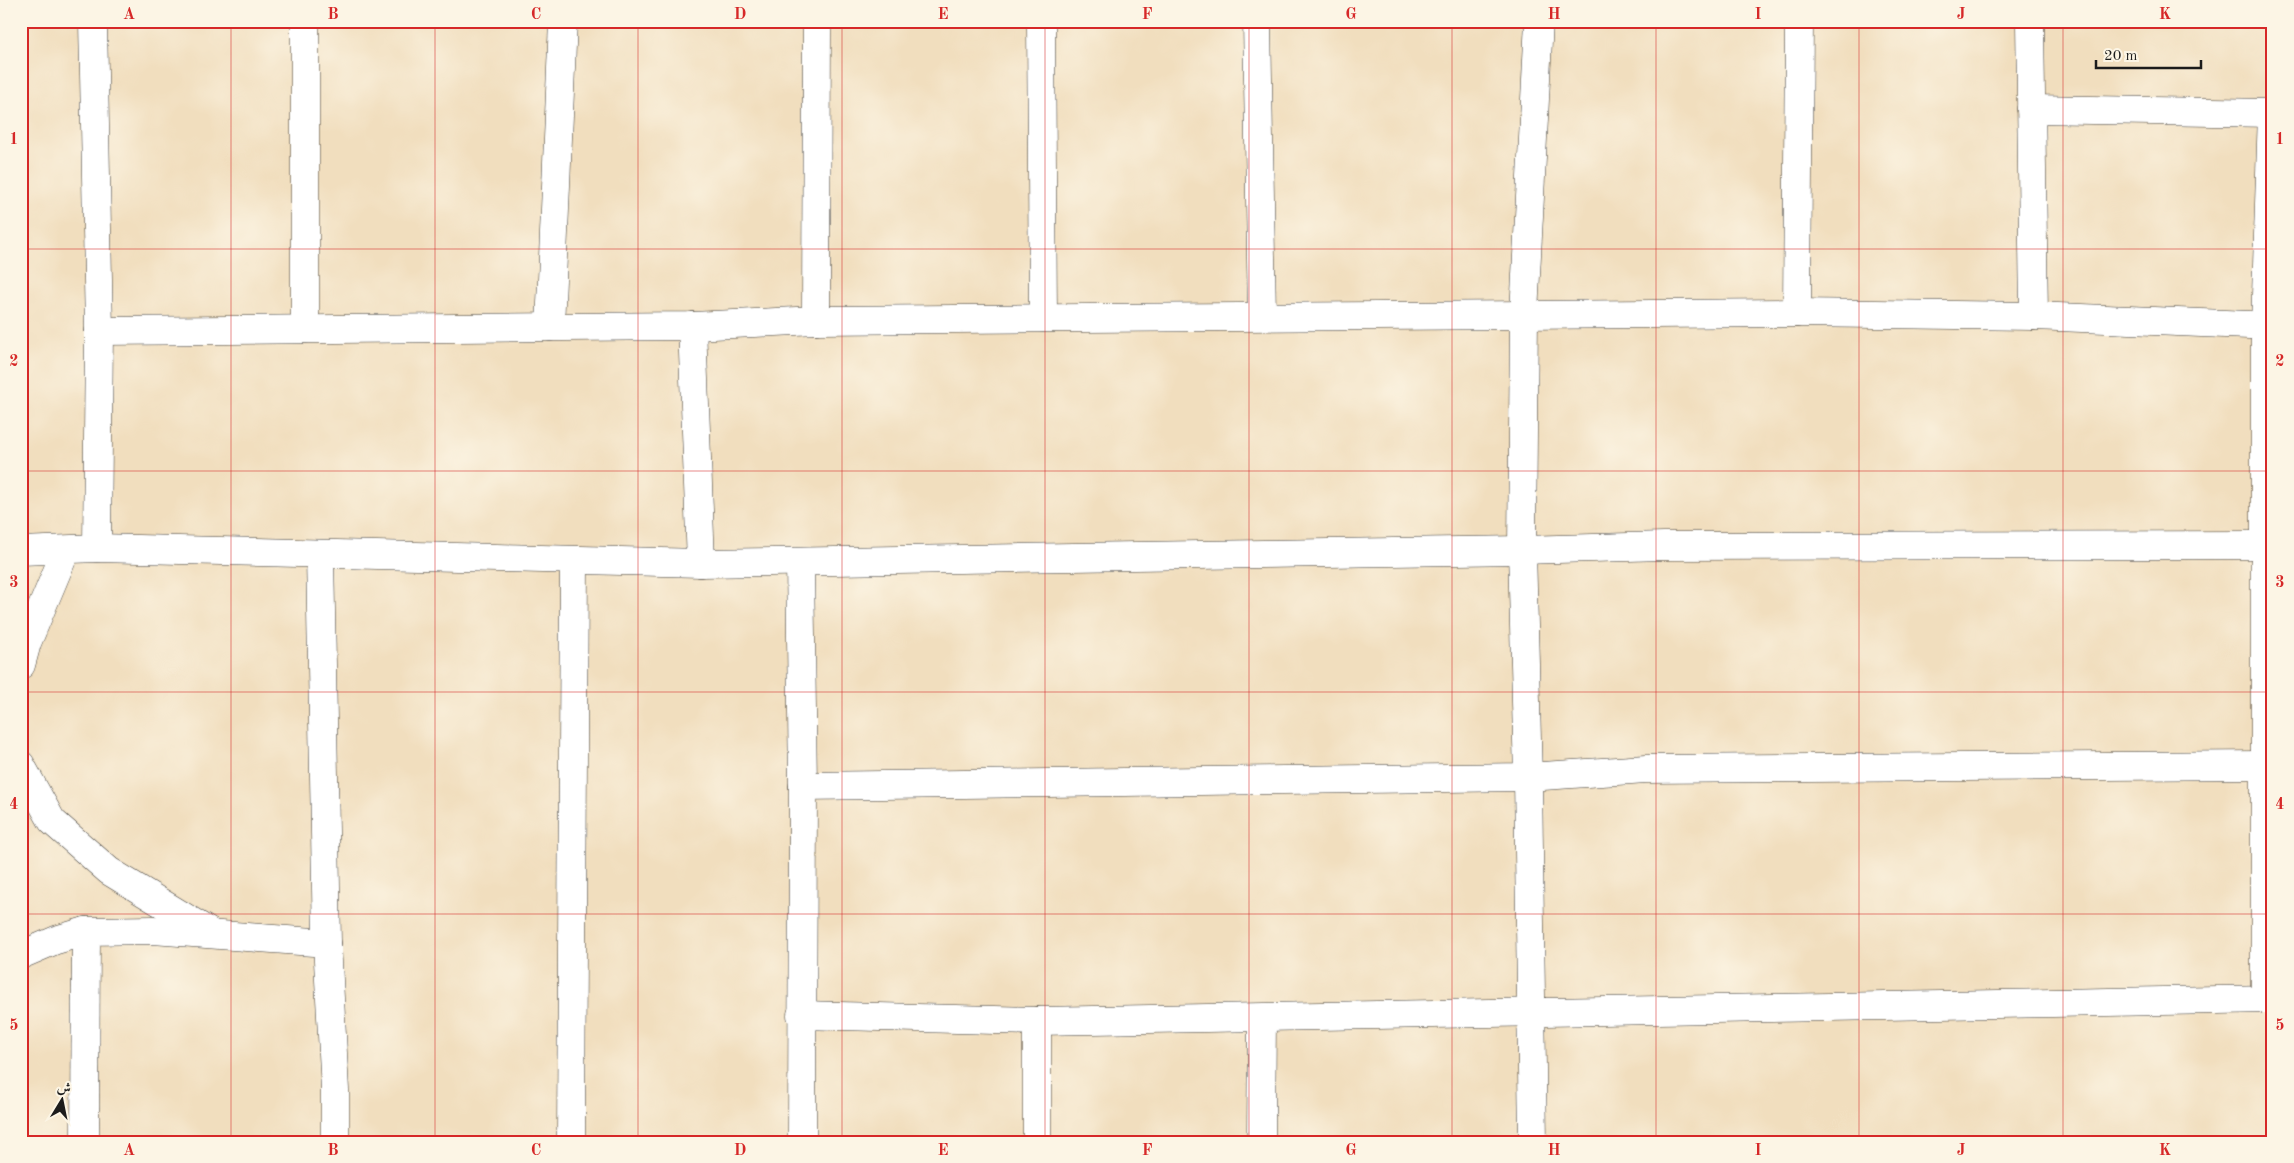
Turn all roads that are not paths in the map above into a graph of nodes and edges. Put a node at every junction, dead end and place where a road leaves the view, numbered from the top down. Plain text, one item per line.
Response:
1 (93, 21) edge
2 (305, 21) edge
3 (563, 21) edge
4 (817, 21) edge
5 (1041, 21) edge
6 (1257, 21) edge
7 (1540, 21) edge
8 (1799, 21) edge
9 (2030, 21) edge
10 (2030, 109) junction
11 (2273, 113) edge
12 (1797, 313) junction
13 (1524, 314) junction
14 (1262, 316) junction
15 (2034, 316) junction
16 (1043, 318) junction
17 (816, 320) junction
18 (692, 326) junction
19 (2269, 326) edge
20 (550, 327) junction
21 (305, 329) junction
22 (99, 331) junction
23 (2265, 544) junction
24 (97, 548) junction
25 (66, 550) junction
26 (1522, 550) junction
27 (21, 551) edge
28 (320, 554) junction
29 (574, 561) junction
30 (800, 562) junction
31 (701, 563) junction
32 (21, 665) edge
33 (21, 765) edge
34 (2266, 765) junction
35 (1528, 777) junction
36 (803, 786) junction
37 (86, 931) junction
38 (213, 934) junction
39 (327, 943) junction
40 (21, 955) edge
41 (2269, 999) edge
42 (1532, 1014) junction
43 (801, 1015) junction
44 (1262, 1018) junction
45 (1037, 1021) junction
46 (85, 1142) edge
47 (335, 1142) edge
48 (571, 1142) edge
49 (802, 1142) edge
50 (1037, 1142) edge
51 (1261, 1142) edge
52 (1533, 1142) edge

1 - 22 street
2 - 21 street
3 - 20 street
4 - 17 street
5 - 16 street
6 - 14 street
7 - 13 street
8 - 12 street
9 - 10 street
10 - 11 street
10 - 15 street
11 - 19 street
12 - 13 street
12 - 15 street
13 - 14 street
13 - 26 street
14 - 16 street
15 - 19 street
16 - 17 street
17 - 18 street
18 - 20 street
18 - 31 street
19 - 23 street
20 - 21 street
21 - 22 street
22 - 24 street
23 - 26 street
23 - 34 street
24 - 25 street
24 - 28 street
25 - 27 street
25 - 32 street
26 - 30 street
26 - 35 street
28 - 29 street
28 - 39 street
29 - 31 street
29 - 48 street
30 - 31 street
30 - 36 street
33 - 38 street
34 - 35 street
34 - 41 street
35 - 36 street
35 - 42 street
36 - 43 street
37 - 38 street
37 - 40 street
37 - 46 street
38 - 39 street
39 - 47 street
41 - 42 street
42 - 44 street
42 - 52 street
43 - 45 street
43 - 49 street
44 - 45 street
44 - 51 street
45 - 50 street

